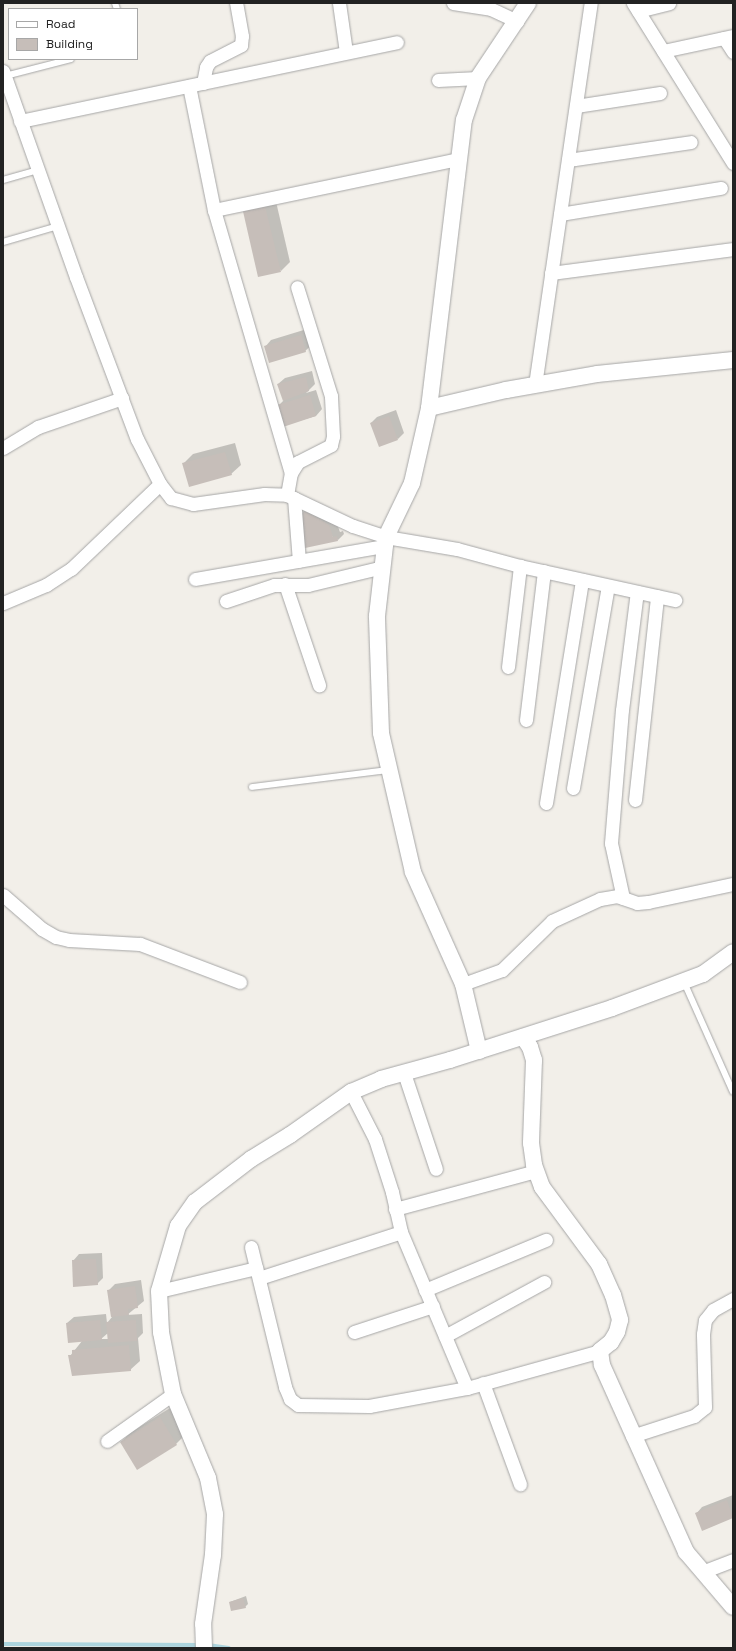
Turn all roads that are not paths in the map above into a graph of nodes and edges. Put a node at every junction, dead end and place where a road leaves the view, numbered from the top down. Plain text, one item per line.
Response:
1 (236, 3) edge
2 (339, 3) edge
3 (453, 3) edge
4 (528, 3) edge
5 (591, 3) edge
6 (669, 3) edge
7 (636, 7) edge
8 (517, 21) junction
9 (729, 37) edge
10 (397, 42) dead end
11 (663, 51) junction
12 (346, 52) junction
13 (733, 52) edge
14 (67, 60) edge
15 (4, 74) edge
16 (478, 78) junction
17 (438, 80) dead end
18 (204, 82) junction
19 (189, 86) junction
20 (660, 93) dead end
21 (576, 106) junction
22 (20, 121) junction
23 (691, 142) dead end
24 (458, 159) junction
25 (568, 160) junction
26 (733, 163) edge
27 (38, 170) junction
28 (3, 180) edge
29 (721, 188) dead end
30 (214, 210) junction
31 (560, 214) junction
32 (58, 226) junction
33 (3, 242) edge
34 (733, 249) edge
35 (551, 273) junction
36 (297, 287) dead end
37 (733, 360) edge
38 (535, 385) junction
39 (122, 398) junction
40 (429, 408) junction
41 (3, 448) edge
42 (292, 473) junction
43 (160, 484) junction
44 (290, 497) junction
45 (386, 541) junction
46 (299, 561) junction
47 (520, 566) junction
48 (383, 567) junction
49 (544, 571) junction
50 (195, 579) dead end
51 (582, 580) junction
52 (284, 584) junction
53 (608, 586) junction
54 (637, 592) junction
55 (657, 596) junction
56 (226, 600) dead end
57 (675, 600) dead end
58 (3, 603) edge
59 (508, 667) dead end
60 (319, 685) dead end
61 (526, 720) dead end
62 (389, 770) junction
63 (252, 787) dead end
64 (573, 788) dead end
65 (635, 800) dead end
66 (546, 804) dead end
67 (733, 884) edge
68 (3, 894) edge
69 (623, 898) junction
70 (733, 952) edge
71 (684, 981) junction
72 (240, 982) dead end
73 (463, 984) junction
74 (523, 1037) junction
75 (479, 1051) junction
76 (404, 1073) junction
77 (351, 1092) junction
78 (733, 1092) edge
79 (436, 1169) dead end
80 (536, 1171) junction
81 (395, 1209) junction
82 (400, 1232) junction
83 (546, 1240) dead end
84 (251, 1248) dead end
85 (258, 1273) junction
86 (544, 1282) dead end
87 (426, 1290) junction
88 (159, 1291) junction
89 (733, 1299) edge
90 (433, 1306) junction
91 (354, 1332) dead end
92 (445, 1336) junction
93 (600, 1351) junction
94 (483, 1383) junction
95 (467, 1388) junction
96 (173, 1394) junction
97 (632, 1436) junction
98 (107, 1441) dead end
99 (520, 1484) dead end
100 (733, 1560) edge
101 (702, 1572) junction
102 (733, 1607) edge
103 (204, 1648) edge

1 - 18 street
2 - 12 street
3 - 8 street
4 - 8 street
5 - 21 street
6 - 7 street
7 - 11 street
8 - 16 street
9 - 11 street
9 - 13 street
10 - 12 street
11 - 26 street
12 - 18 street
14 - 15 lane
15 - 22 street
16 - 17 street
16 - 24 street
18 - 19 street
19 - 22 street
19 - 30 street
20 - 21 street
21 - 25 street
22 - 27 street
23 - 25 street
24 - 30 street
24 - 40 street
25 - 31 street
27 - 28 lane
27 - 32 street
29 - 31 street
30 - 42 street
31 - 35 street
32 - 33 lane
32 - 39 street
34 - 35 street
35 - 38 street
36 - 42 street
37 - 38 street
38 - 40 street
39 - 41 street
39 - 43 street
40 - 45 street
42 - 44 street
43 - 44 street
43 - 58 street
44 - 45 street
44 - 46 street
45 - 46 street
45 - 47 street
45 - 48 street
46 - 50 street
47 - 49 street
47 - 59 street
48 - 52 street
48 - 62 street
49 - 51 street
49 - 61 street
51 - 53 street
51 - 66 street
52 - 56 street
52 - 60 street
53 - 54 street
53 - 64 street
54 - 55 street
54 - 69 street
55 - 57 street
55 - 65 street
62 - 63 lane
62 - 73 street
67 - 69 street
68 - 72 street
69 - 73 street
70 - 71 street
71 - 74 street
71 - 78 lane
73 - 75 street
74 - 75 street
74 - 80 street
75 - 76 street
76 - 77 street
76 - 79 street
77 - 81 street
77 - 88 street
80 - 81 street
80 - 93 street
81 - 82 street
82 - 85 street
82 - 87 street
83 - 87 street
84 - 85 street
85 - 88 street
85 - 95 street
86 - 92 street
87 - 90 street
88 - 96 street
89 - 97 street
90 - 91 street
90 - 92 street
92 - 95 street
93 - 94 street
93 - 97 street
94 - 95 street
94 - 99 street
96 - 98 street
96 - 103 street
97 - 101 street
100 - 101 street
101 - 102 street

